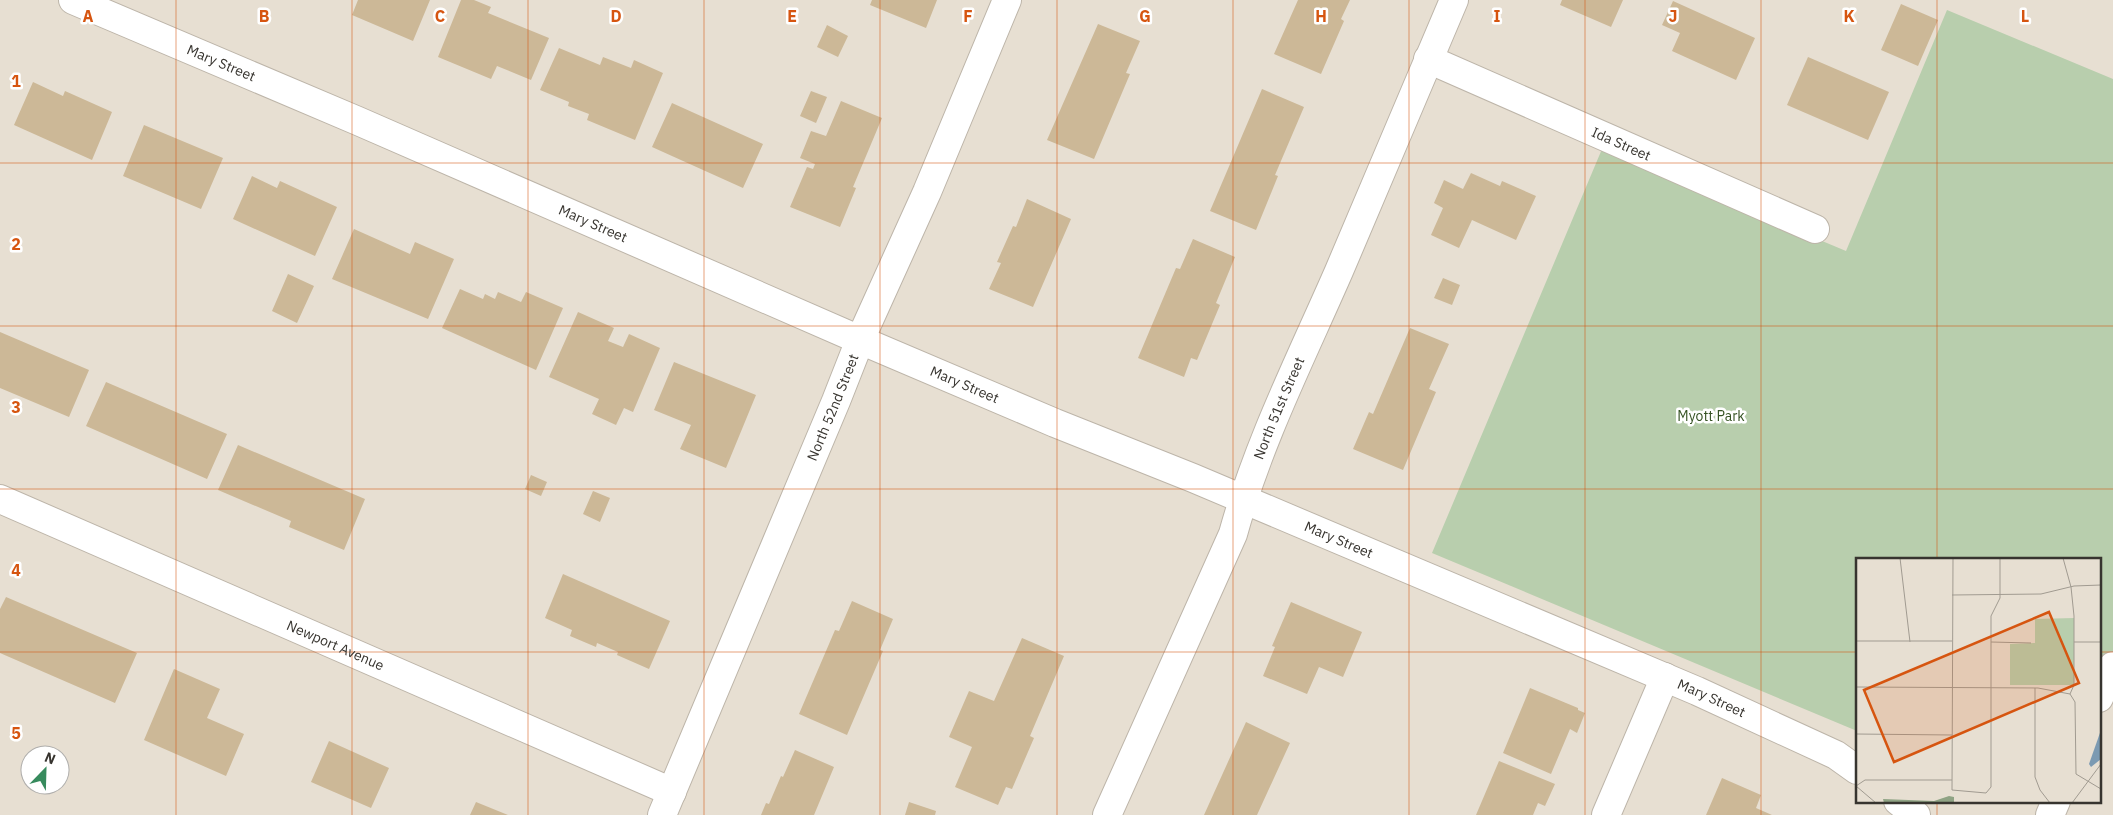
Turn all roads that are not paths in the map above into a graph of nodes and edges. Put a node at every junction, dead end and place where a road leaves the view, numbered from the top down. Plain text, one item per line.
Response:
1 (73, 0) edge
2 (1007, 0) edge
3 (1454, 0) edge
4 (1428, 59) junction
5 (1815, 229) dead end
6 (860, 340) junction
7 (0, 499) edge
8 (1242, 499) junction
9 (2113, 666) edge
10 (1665, 677) junction
11 (2100, 696) edge
12 (1856, 769) edge
13 (1899, 802) edge
14 (2056, 802) edge
15 (667, 803) edge
16 (1107, 815) edge
17 (1606, 815) edge
18 (1916, 815) edge
19 (2050, 815) edge

1 - 6 street, Mary Street
2 - 6 street, North 52nd Street
3 - 4 street, North 51st Street
4 - 5 street, Ida Street
4 - 8 street, North 51st Street
6 - 8 street, Mary Street
6 - 15 street, North 52nd Street
7 - 15 street, Newport Avenue
8 - 10 street, Mary Street
8 - 16 street, North 51st Street
9 - 11 street
10 - 12 street, Mary Street
10 - 17 street
13 - 18 street
14 - 19 street

